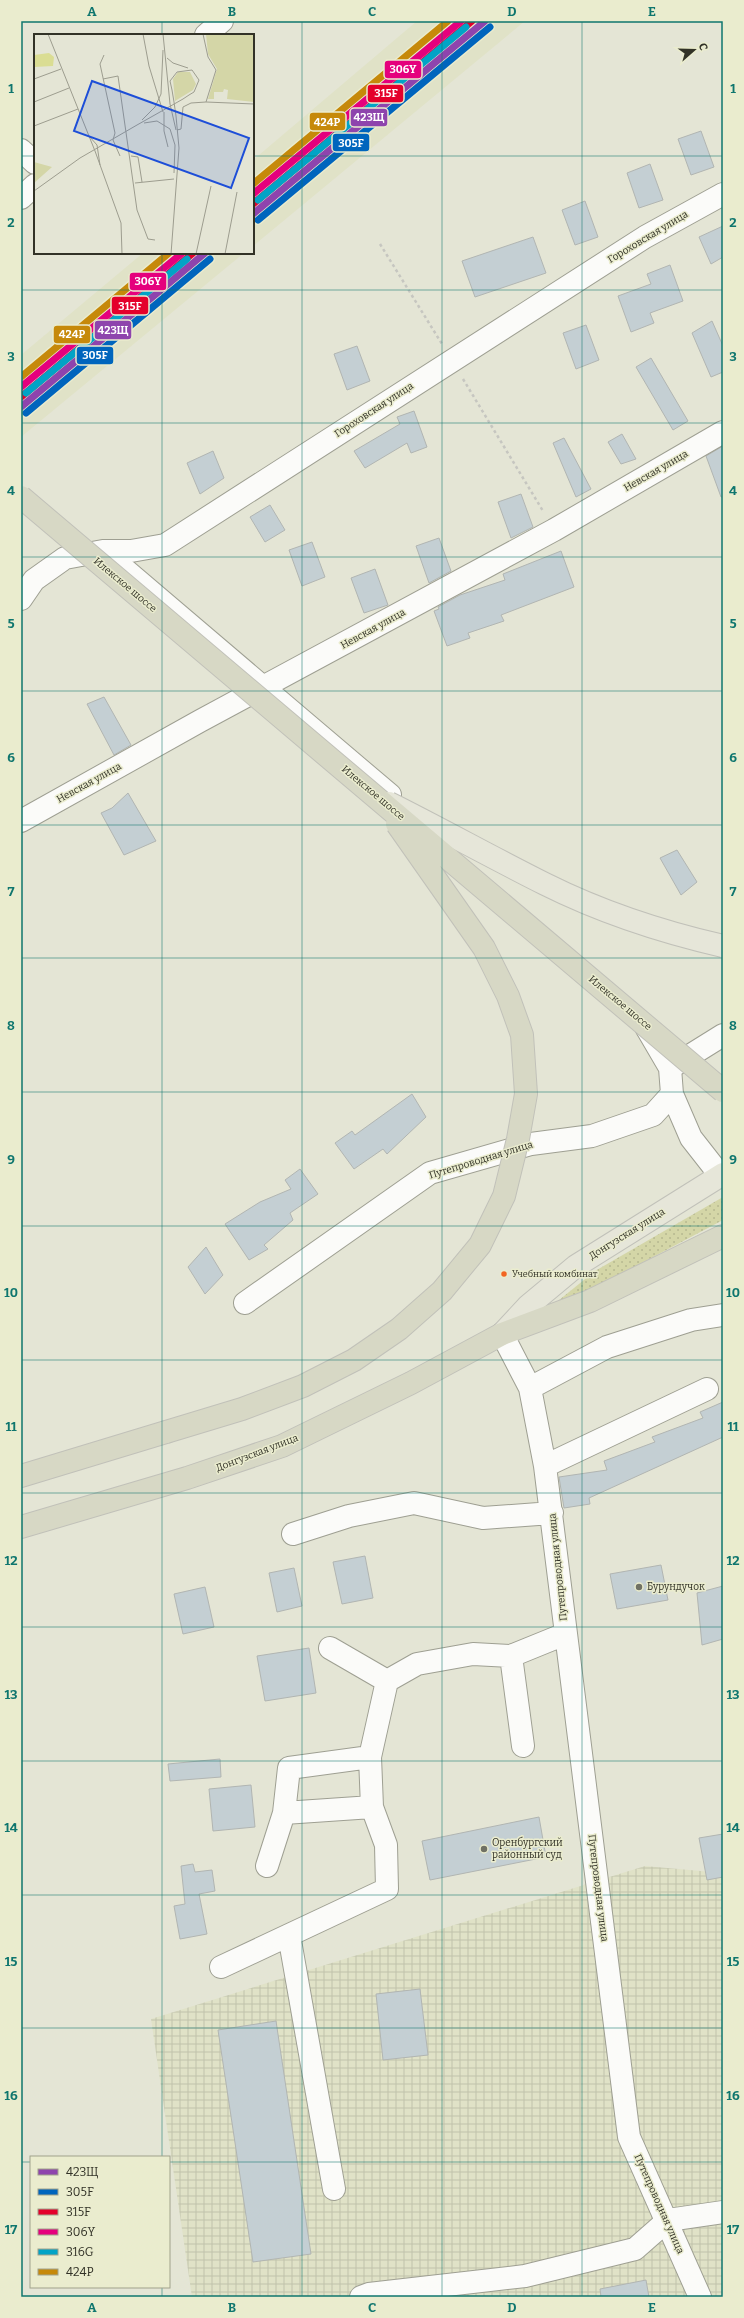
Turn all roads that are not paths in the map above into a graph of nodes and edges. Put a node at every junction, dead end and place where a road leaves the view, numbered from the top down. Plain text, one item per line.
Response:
1 (222, 21) edge
2 (207, 34) edge
3 (21, 150) edge
4 (34, 162) edge
5 (34, 186) edge
6 (723, 194) edge
7 (21, 198) edge
8 (723, 432) edge
9 (21, 497) edge
10 (103, 551) junction
11 (21, 599) edge
12 (266, 688) junction
13 (377, 797) junction
14 (21, 821) edge
15 (723, 946) edge
16 (723, 1035) edge
17 (670, 1068) junction
18 (723, 1091) edge
19 (672, 1094) junction
20 (722, 1174) edge
21 (723, 1236) edge
22 (245, 1303) dead end
23 (723, 1315) edge
24 (502, 1334) junction
25 (530, 1388) junction
26 (707, 1389) dead end
27 (545, 1466) junction
28 (21, 1476) edge
29 (552, 1513) junction
30 (21, 1527) edge
31 (293, 1534) dead end
32 (565, 1634) junction
33 (330, 1648) dead end
34 (511, 1656) junction
35 (387, 1681) junction
36 (523, 1746) dead end
37 (370, 1757) junction
38 (372, 1807) junction
39 (284, 1813) junction
40 (267, 1866) dead end
41 (289, 1935) junction
42 (221, 1967) dead end
43 (334, 2189) dead end
44 (723, 2212) edge
45 (668, 2220) junction
46 (361, 2297) edge
47 (700, 2297) edge

1 - 2 street
3 - 4 street
5 - 7 street
6 - 10 street, Гороховская улица
8 - 12 street, Невская улица
9 - 13 highway, Илекское шоссе, bridge
10 - 11 street, Гороховская улица
10 - 12 street
12 - 14 street, Невская улица
12 - 17 street
13 - 15 main road, bridge
13 - 18 highway, Илекское шоссе, bridge
13 - 28 highway, bridge
16 - 17 street
17 - 19 street
19 - 20 street
19 - 22 street, Путепроводная улица
20 - 24 main road, Донгузская улица
21 - 24 highway, Донгузская улица
23 - 25 street
24 - 25 street, Путепроводная улица
24 - 30 highway, Донгузская улица
25 - 27 street, Путепроводная улица
26 - 27 street
27 - 29 street, Путепроводная улица
29 - 31 street
29 - 32 street, Путепроводная улица
32 - 34 street
32 - 45 street, Путепроводная улица
33 - 35 street
34 - 35 street
34 - 36 street
35 - 37 street
37 - 38 street
37 - 39 street
38 - 39 street
38 - 41 street
39 - 40 street
41 - 42 street
41 - 43 street
44 - 45 street
45 - 46 street
45 - 47 street, Путепроводная улица

